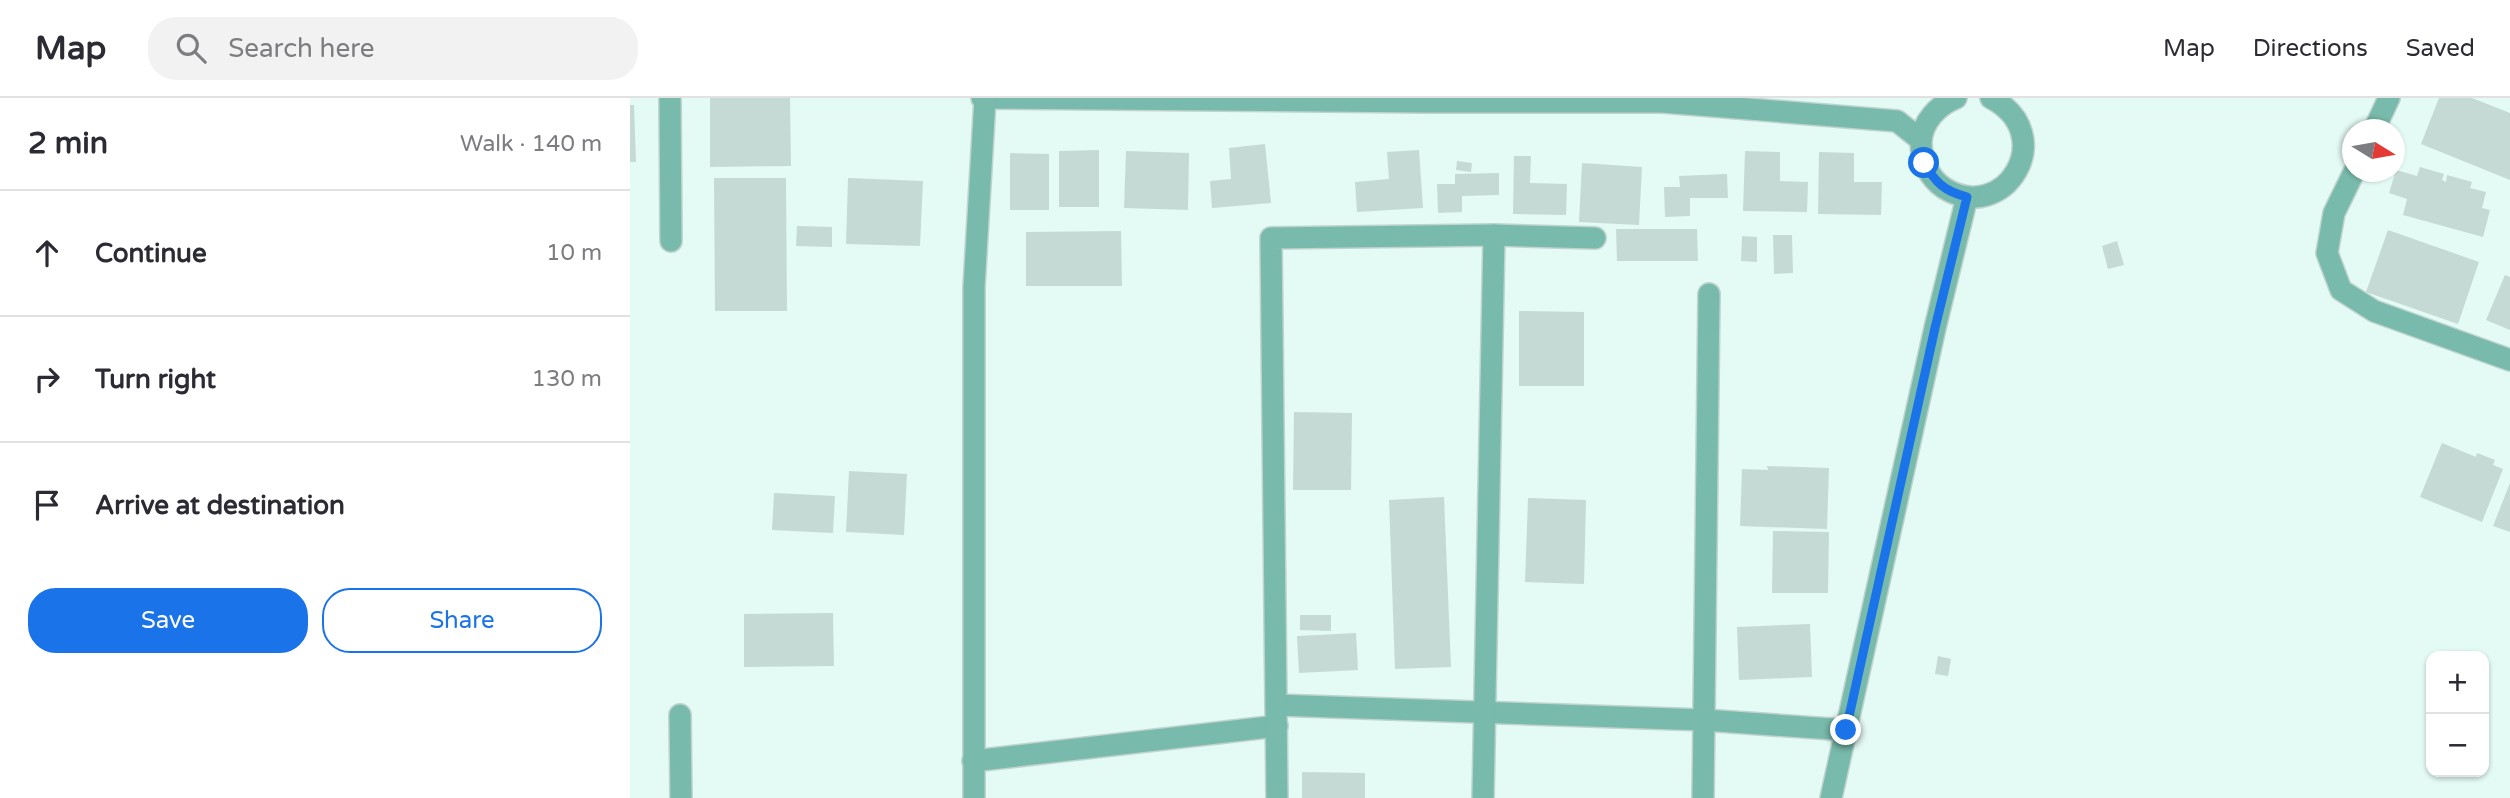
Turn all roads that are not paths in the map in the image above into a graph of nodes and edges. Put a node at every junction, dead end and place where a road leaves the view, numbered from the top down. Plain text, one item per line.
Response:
1 (670, 98) edge
2 (984, 98) edge
3 (1955, 98) edge
4 (1991, 98) edge
5 (2389, 98) edge
6 (1187, 99) edge
7 (1427, 100) edge
8 (1662, 100) edge
9 (2379, 119) edge
10 (1921, 141) junction
11 (2349, 182) edge
12 (1967, 197) junction
13 (1494, 235) junction
14 (1595, 238) dead end
15 (671, 242) dead end
16 (1709, 294) dead end
17 (2510, 360) edge
18 (1486, 711) junction
19 (680, 715) dead end
20 (1277, 715) junction
21 (1704, 720) junction
22 (1846, 730) junction
23 (974, 761) junction
24 (681, 798) edge
25 (974, 798) edge
26 (1277, 798) edge
27 (1483, 798) edge
28 (1703, 798) edge
29 (1831, 798) edge

1 - 15 street
2 - 6 street
2 - 23 street
3 - 10 street
4 - 12 street
5 - 9 street
6 - 7 street
7 - 8 street
8 - 10 street
10 - 12 street
11 - 17 street
12 - 22 street
13 - 14 street
13 - 18 street
13 - 20 street
16 - 21 street
18 - 20 street
18 - 21 street
18 - 27 street
19 - 24 street
20 - 23 street
20 - 26 street
21 - 22 street
21 - 28 street
22 - 29 street
23 - 25 street

